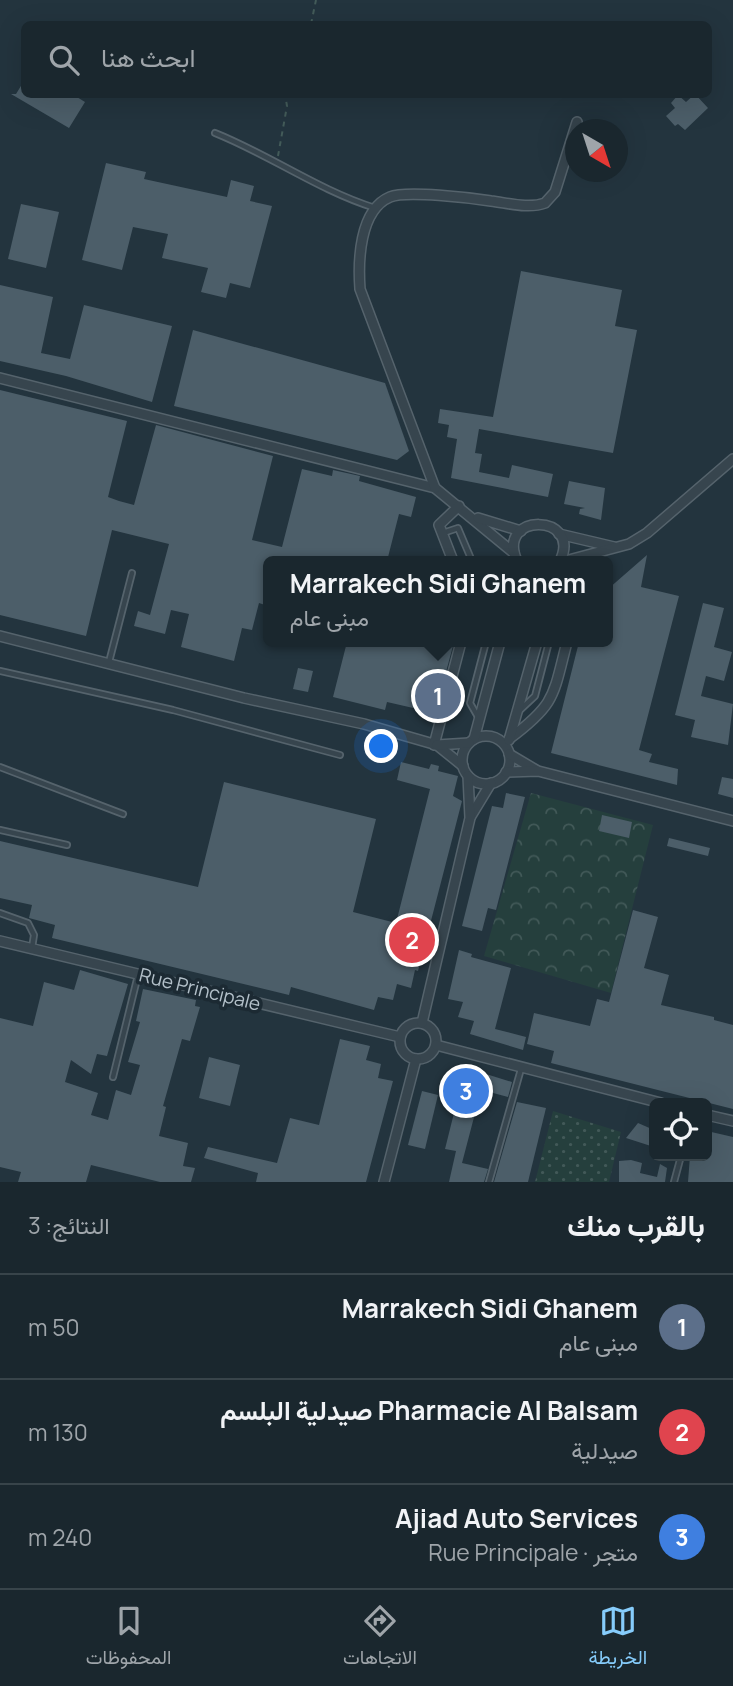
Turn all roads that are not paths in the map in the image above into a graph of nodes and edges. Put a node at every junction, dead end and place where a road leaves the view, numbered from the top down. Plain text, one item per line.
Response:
1 (215, 133) dead end
2 (565, 160) edge
3 (375, 208) junction
4 (0, 379) edge
5 (733, 459) edge
6 (435, 488) junction
7 (459, 506) junction
8 (473, 517) junction
9 (521, 531) junction
10 (443, 533) junction
11 (559, 534) junction
12 (615, 547) junction
13 (451, 556) edge
14 (470, 556) edge
15 (513, 556) edge
16 (515, 556) edge
17 (563, 556) edge
18 (593, 556) edge
19 (132, 573) dead end
20 (0, 636) edge
21 (460, 647) edge
22 (485, 647) edge
23 (499, 647) edge
24 (536, 647) edge
25 (548, 647) edge
26 (566, 647) edge
27 (109, 662) junction
28 (0, 671) edge
29 (517, 712) junction
30 (480, 719) junction
31 (472, 741) junction
32 (436, 745) junction
33 (508, 747) junction
34 (340, 755) dead end
35 (463, 766) junction
36 (0, 767) edge
37 (538, 771) junction
38 (506, 772) junction
39 (468, 776) junction
40 (491, 783) junction
41 (123, 814) dead end
42 (470, 818) junction
43 (733, 821) edge
44 (0, 830) edge
45 (66, 845) dead end
46 (0, 913) edge
47 (0, 941) edge
48 (32, 949) junction
49 (139, 974) junction
50 (422, 1023) junction
51 (400, 1037) junction
52 (436, 1045) junction
53 (416, 1059) junction
54 (521, 1069) junction
55 (113, 1077) dead end
56 (649, 1100) edge
57 (712, 1116) edge
58 (733, 1121) edge
59 (680, 1161) edge
60 (384, 1182) edge
61 (489, 1182) edge
62 (674, 1182) edge

1 - 3 lane
2 - 3 street
3 - 6 street
4 - 6 street
5 - 12 street
6 - 7 street
7 - 8 street
7 - 10 street
8 - 9 street
8 - 15 street
9 - 11 street
9 - 16 street
10 - 13 street
10 - 14 lane
11 - 12 street
11 - 17 street
12 - 18 street
19 - 27 lane
20 - 27 street
21 - 32 street
22 - 30 lane
23 - 30 street
24 - 29 street
25 - 29 lane
26 - 33 street
27 - 32 street
28 - 34 lane
29 - 33 street
30 - 31 street
31 - 32 street
31 - 33 street
31 - 35 street
32 - 35 street
33 - 37 street
33 - 38 street
35 - 39 street
36 - 41 lane
37 - 38 street
37 - 43 street
38 - 40 street
39 - 40 street
39 - 42 street
40 - 42 street
42 - 50 street
44 - 45 lane
46 - 48 lane
47 - 48 street, Rue Principale
48 - 49 street, Rue Principale
49 - 51 street, Rue Principale
49 - 55 lane
50 - 51 street
50 - 52 street
51 - 53 street
52 - 53 street
52 - 54 street
53 - 60 street
54 - 56 street
54 - 61 lane
57 - 58 street
59 - 62 lane

